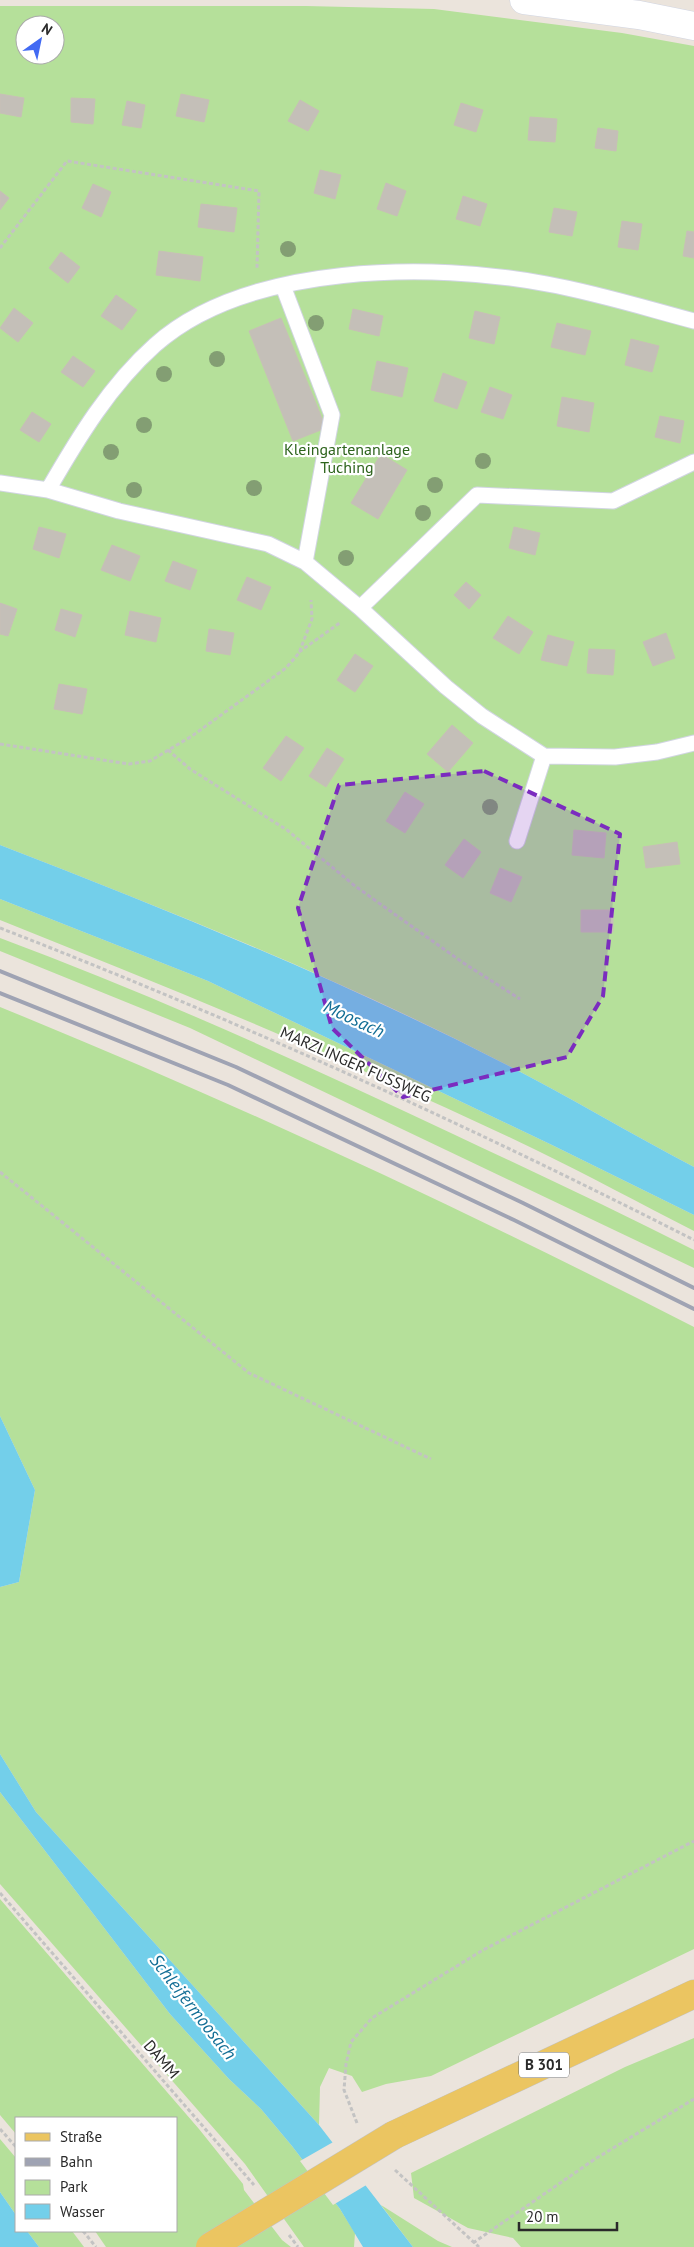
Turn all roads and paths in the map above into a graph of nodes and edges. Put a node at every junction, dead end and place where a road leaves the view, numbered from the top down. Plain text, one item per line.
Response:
1 (524, 0) edge
2 (694, 26) edge
3 (0, 248) edge
4 (283, 286) junction
5 (251, 294) junction
6 (694, 320) edge
7 (694, 462) edge
8 (0, 483) edge
9 (48, 490) junction
10 (305, 562) junction
11 (360, 608) junction
12 (299, 653) junction
13 (694, 743) edge
14 (0, 744) edge
15 (168, 750) junction
16 (544, 756) junction
17 (517, 841) dead end
18 (0, 928) edge
19 (520, 999) dead end
20 (0, 1172) edge
21 (694, 1240) edge
22 (431, 1459) dead end
23 (694, 1841) edge
24 (0, 1893) edge
25 (694, 1994) edge
26 (694, 2100) edge
27 (359, 2127) dead end
28 (0, 2129) edge
29 (15, 2146) edge
30 (388, 2164) dead end
31 (257, 2188) dead end
32 (84, 2232) edge
33 (287, 2232) dead end
34 (473, 2243) junction
35 (96, 2247) edge
36 (210, 2247) edge
37 (298, 2247) edge
38 (479, 2247) edge

1 - 2 main road
3 - 5 path
4 - 5 lane
4 - 6 lane
4 - 10 lane
5 - 9 lane
7 - 11 lane
8 - 9 lane
9 - 10 lane
10 - 11 lane
10 - 12 path
11 - 12 path
11 - 16 lane
12 - 15 path
13 - 16 lane
14 - 15 path
15 - 19 path
16 - 17 lane
18 - 21 path, MARZLINGER FUSSWEG
20 - 22 path
23 - 27 path
24 - 31 path, DAMM
25 - 36 main road, B 301, bridge
26 - 34 path
28 - 29 path
30 - 34 path
32 - 35 path
33 - 37 path
34 - 38 path

